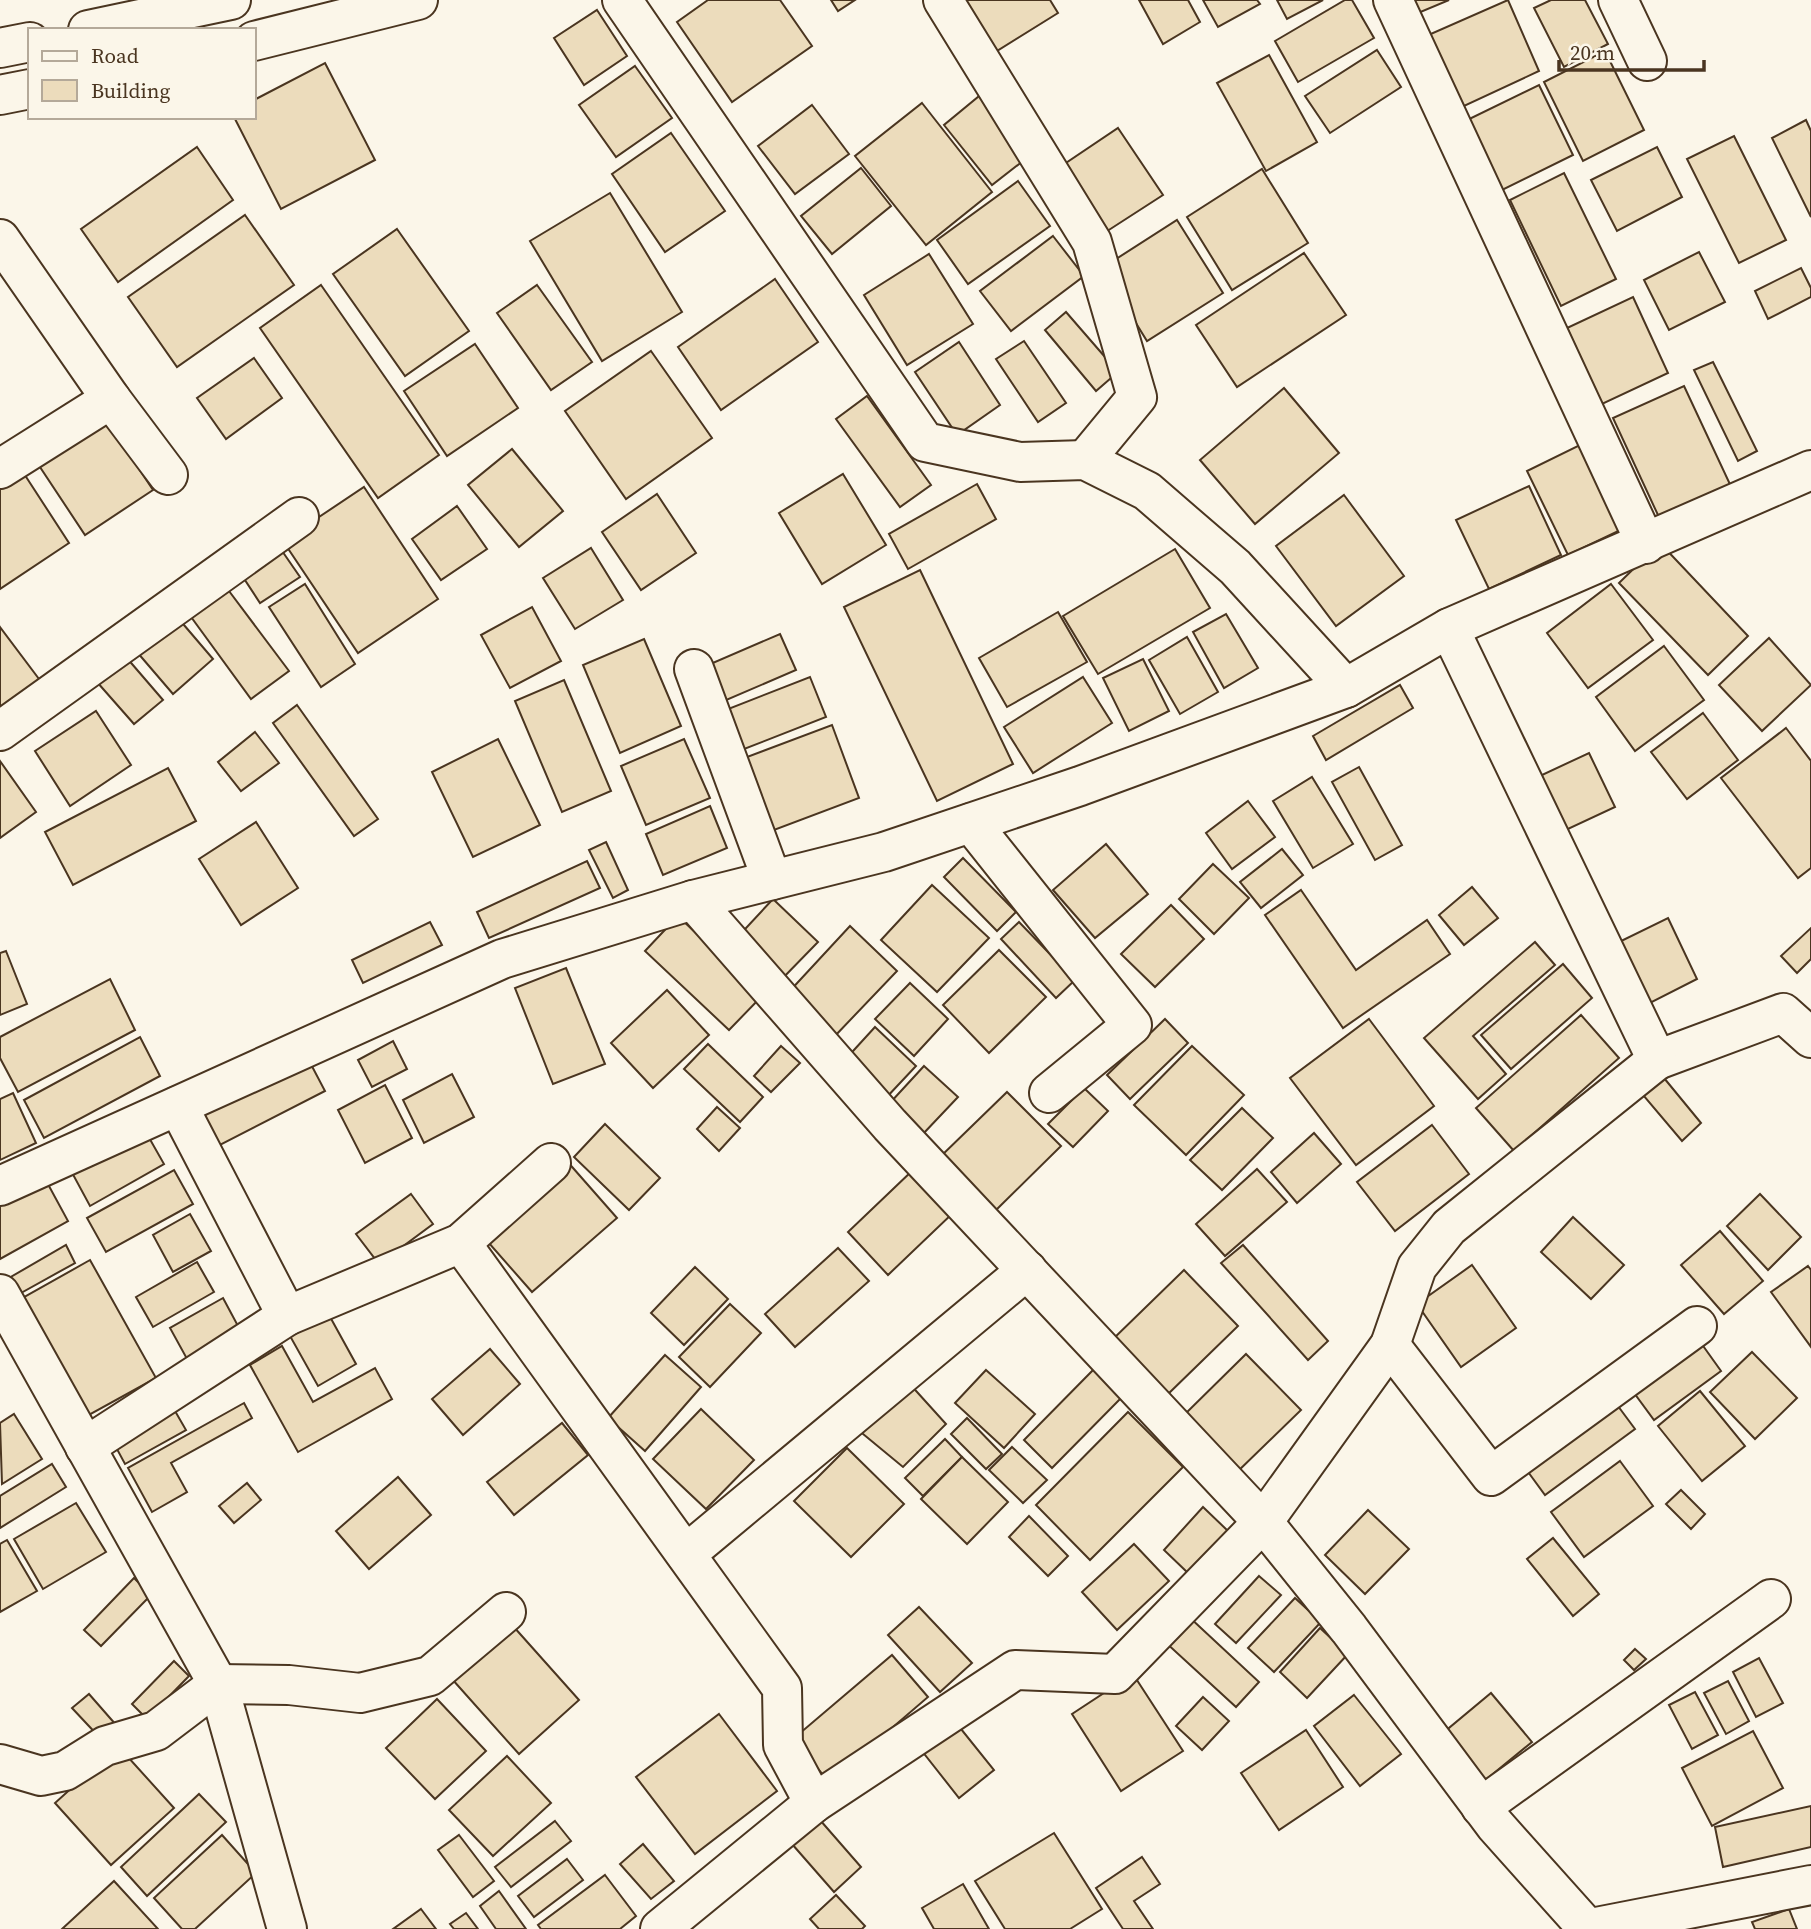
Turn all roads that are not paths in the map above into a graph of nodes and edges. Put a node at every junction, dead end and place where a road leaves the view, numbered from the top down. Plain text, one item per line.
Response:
1 (418, 0) edge
2 (622, 0) edge
3 (943, 0) edge
4 (1393, 0) edge
5 (1618, 0) edge
6 (223, 1) edge
7 (97, 28) edge
8 (256, 40) edge
9 (28, 42) edge
10 (0, 48) edge
11 (1647, 61) dead end
12 (28, 89) edge
13 (0, 96) edge
14 (0, 239) edge
15 (111, 399) junction
16 (1086, 460) junction
17 (0, 469) edge
18 (1811, 470) edge
19 (168, 475) dead end
20 (299, 517) dead end
21 (1646, 544) junction
22 (1449, 628) junction
23 (694, 669) dead end
24 (1346, 688) junction
25 (0, 731) edge
26 (971, 822) junction
27 (772, 880) junction
28 (693, 900) junction
29 (1811, 1038) edge
30 (1657, 1060) junction
31 (1049, 1093) dead end
32 (178, 1106) junction
33 (551, 1163) dead end
34 (0, 1186) edge
35 (461, 1243) junction
36 (1027, 1270) junction
37 (0, 1294) edge
38 (288, 1316) junction
39 (1697, 1326) dead end
40 (1390, 1345) junction
41 (85, 1447) junction
42 (1262, 1522) junction
43 (685, 1554) junction
44 (1772, 1599) dead end
45 (506, 1612) dead end
46 (218, 1684) junction
47 (0, 1764) edge
48 (814, 1803) junction
49 (1482, 1807) junction
50 (1811, 1885) edge
51 (287, 1929) edge
52 (660, 1929) edge
53 (1587, 1929) edge

1 - 8 street
2 - 16 street
3 - 16 street
4 - 21 street
5 - 11 street
6 - 7 street
9 - 10 street
12 - 13 street
14 - 15 street
15 - 17 street
15 - 19 street
16 - 24 street
18 - 21 street
20 - 25 street
21 - 22 street
22 - 24 street
22 - 30 street
23 - 27 street
24 - 26 street
26 - 27 street
26 - 31 street
27 - 28 street
28 - 32 street
28 - 36 street
29 - 30 street
30 - 40 street
32 - 34 street
32 - 38 street
33 - 35 street
35 - 38 street
35 - 43 street
36 - 42 street
36 - 43 street
37 - 41 street
38 - 41 street
39 - 40 street
40 - 42 street
41 - 46 street
42 - 48 street
42 - 49 street
43 - 48 street
44 - 49 street
45 - 46 street
46 - 47 street
46 - 51 street
48 - 52 street
49 - 53 street
50 - 53 street

